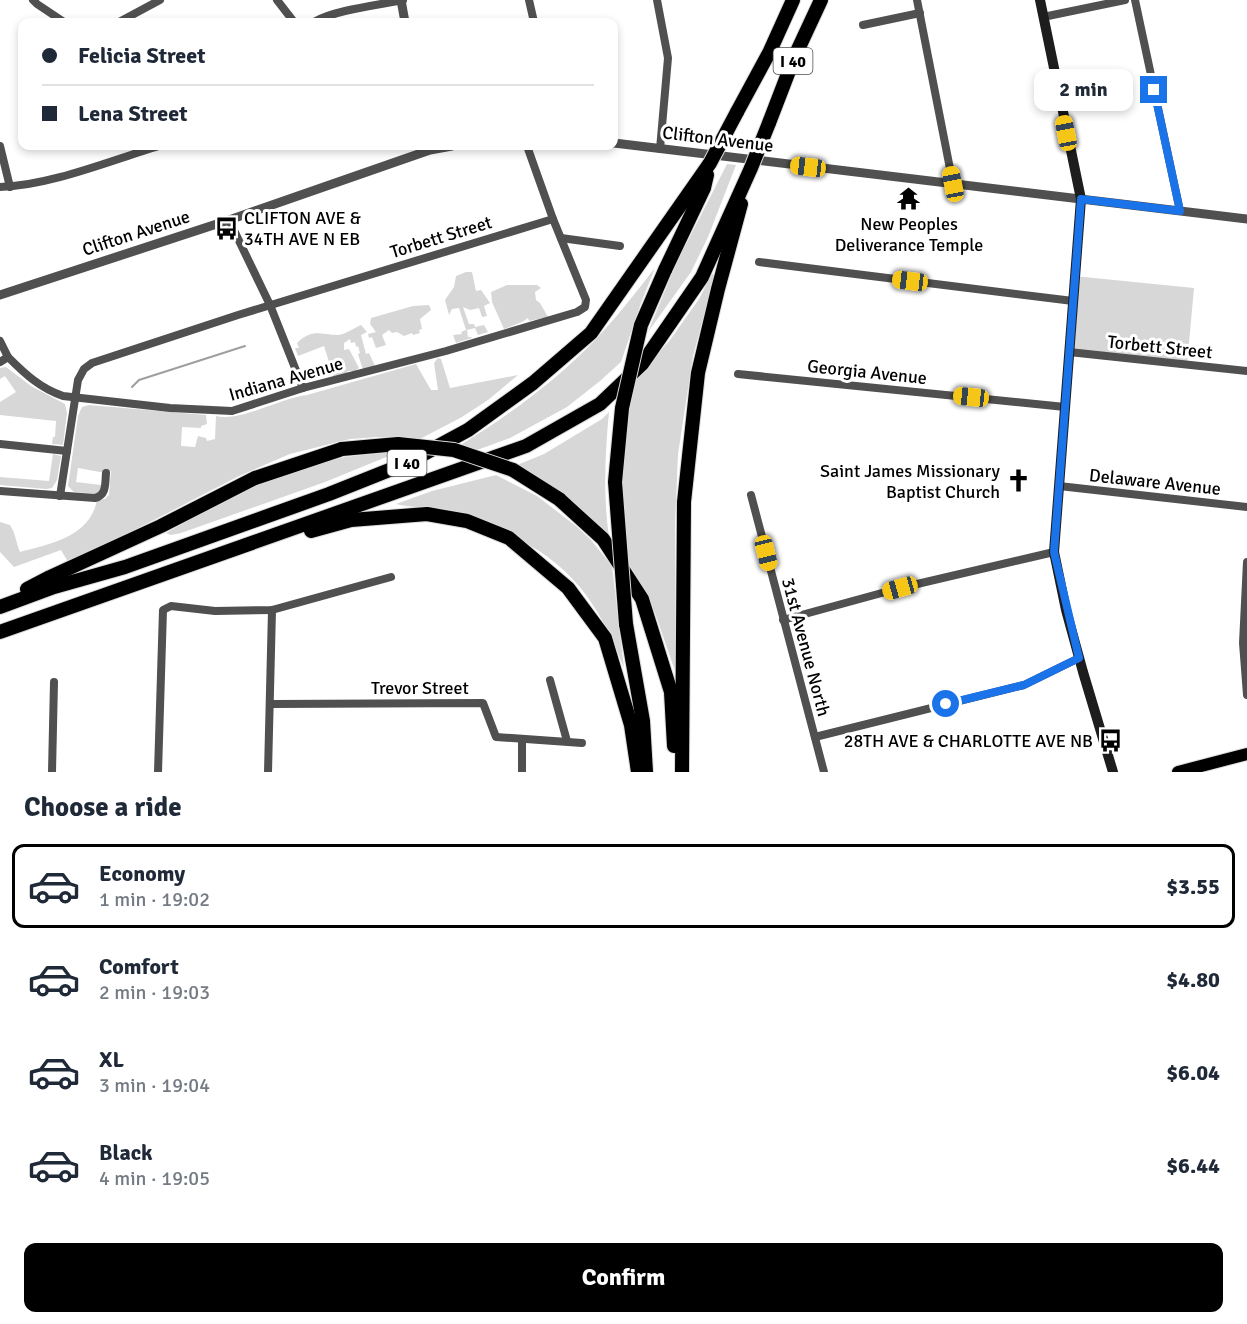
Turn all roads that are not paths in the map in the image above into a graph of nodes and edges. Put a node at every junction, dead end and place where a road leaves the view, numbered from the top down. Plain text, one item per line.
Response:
1 (33, 0) edge
2 (159, 0) edge
3 (277, 0) edge
4 (402, 0) edge
5 (529, 0) edge
6 (657, 0) edge
7 (793, 0) edge
8 (821, 0) edge
9 (917, 0) edge
10 (1040, 0) edge
11 (1125, 0) edge
12 (1135, 0) edge
13 (920, 13) junction
14 (1043, 17) junction
15 (58, 18) edge
16 (126, 18) edge
17 (291, 18) edge
18 (321, 18) edge
19 (404, 18) edge
20 (533, 18) edge
21 (863, 25) dead end
22 (618, 143) edge
23 (0, 146) edge
24 (660, 149) junction
25 (146, 150) edge
26 (423, 150) edge
27 (528, 150) edge
28 (710, 163) junction
29 (751, 168) junction
30 (953, 184) junction
31 (0, 187) edge
32 (10, 187) junction
33 (1081, 199) junction
34 (1180, 211) junction
35 (553, 219) junction
36 (1247, 219) edge
37 (229, 220) junction
38 (561, 238) junction
39 (620, 246) dead end
40 (759, 262) dead end
41 (0, 295) edge
42 (1073, 301) junction
43 (270, 306) junction
44 (0, 341) edge
45 (1069, 352) junction
46 (8, 357) junction
47 (0, 362) edge
48 (1247, 371) edge
49 (738, 374) dead end
50 (303, 388) junction
51 (75, 398) junction
52 (1065, 406) junction
53 (0, 444) edge
54 (67, 451) junction
55 (106, 472) dead end
56 (1059, 486) junction
57 (0, 490) edge
58 (751, 495) dead end
59 (60, 496) junction
60 (1247, 507) edge
61 (1054, 552) junction
62 (205, 560) junction
63 (1247, 562) edge
64 (391, 577) dead end
65 (0, 605) edge
66 (272, 610) junction
67 (783, 620) junction
68 (0, 632) edge
69 (1079, 658) junction
70 (1246, 676) edge
71 (550, 680) dead end
72 (54, 682) dead end
73 (1247, 695) edge
74 (271, 704) junction
75 (815, 737) junction
76 (522, 740) junction
77 (567, 741) junction
78 (582, 742) dead end
79 (1247, 754) edge
80 (52, 772) edge
81 (158, 772) edge
82 (268, 772) edge
83 (522, 772) edge
84 (638, 772) edge
85 (646, 772) edge
86 (676, 772) edge
87 (682, 772) edge
88 (824, 772) edge
89 (1113, 772) edge
90 (1178, 772) edge

1 - 15 street
2 - 16 street
3 - 17 street
4 - 18 street
4 - 19 street
5 - 20 street
6 - 24 street
7 - 28 highway, I 40, bridge
8 - 29 highway, I 40, bridge
9 - 13 street
10 - 14 main road
11 - 14 street
12 - 34 street
13 - 21 street
13 - 30 street
14 - 33 main road
22 - 24 street, Clifton Avenue
23 - 32 street
24 - 30 street, Clifton Avenue
25 - 32 street
26 - 37 street, Clifton Avenue
27 - 35 street
28 - 65 highway, I 40
28 - 85 highway, bridge
29 - 62 highway, I 40
29 - 87 highway
30 - 33 street, Clifton Avenue
31 - 32 street
33 - 34 street, Clifton Avenue
33 - 42 main road
34 - 36 street, Clifton Avenue
35 - 38 street
35 - 43 street, Torbett Street
37 - 41 street, Clifton Avenue
37 - 43 street
38 - 39 street
38 - 50 street, Indiana Avenue
40 - 42 street
42 - 45 main road
43 - 50 street
43 - 51 street, Torbett Street
44 - 46 street, Indiana Avenue
45 - 48 street, Torbett Street
45 - 52 main road
46 - 47 street
46 - 51 street, Indiana Avenue
49 - 52 street, Georgia Avenue
50 - 51 street, Indiana Avenue
51 - 54 street, Torbett Street
52 - 56 main road
53 - 54 street
54 - 59 street, Torbett Street
55 - 59 street
56 - 60 street, Delaware Avenue
56 - 61 main road
57 - 59 street
58 - 67 street, 31st Avenue North
61 - 67 street
61 - 69 main road
62 - 68 highway, I 40
62 - 84 highway
63 - 70 street
64 - 66 street
65 - 86 highway, bridge
66 - 74 street
66 - 81 street
67 - 75 street, 31st Avenue North
69 - 75 street
69 - 89 main road
70 - 73 street
71 - 77 street
72 - 80 street
74 - 76 street, Trevor Street
74 - 82 street
75 - 88 street, 31st Avenue North
76 - 77 street, Trevor Street
76 - 83 street
77 - 78 street, Trevor Street
79 - 90 main road

